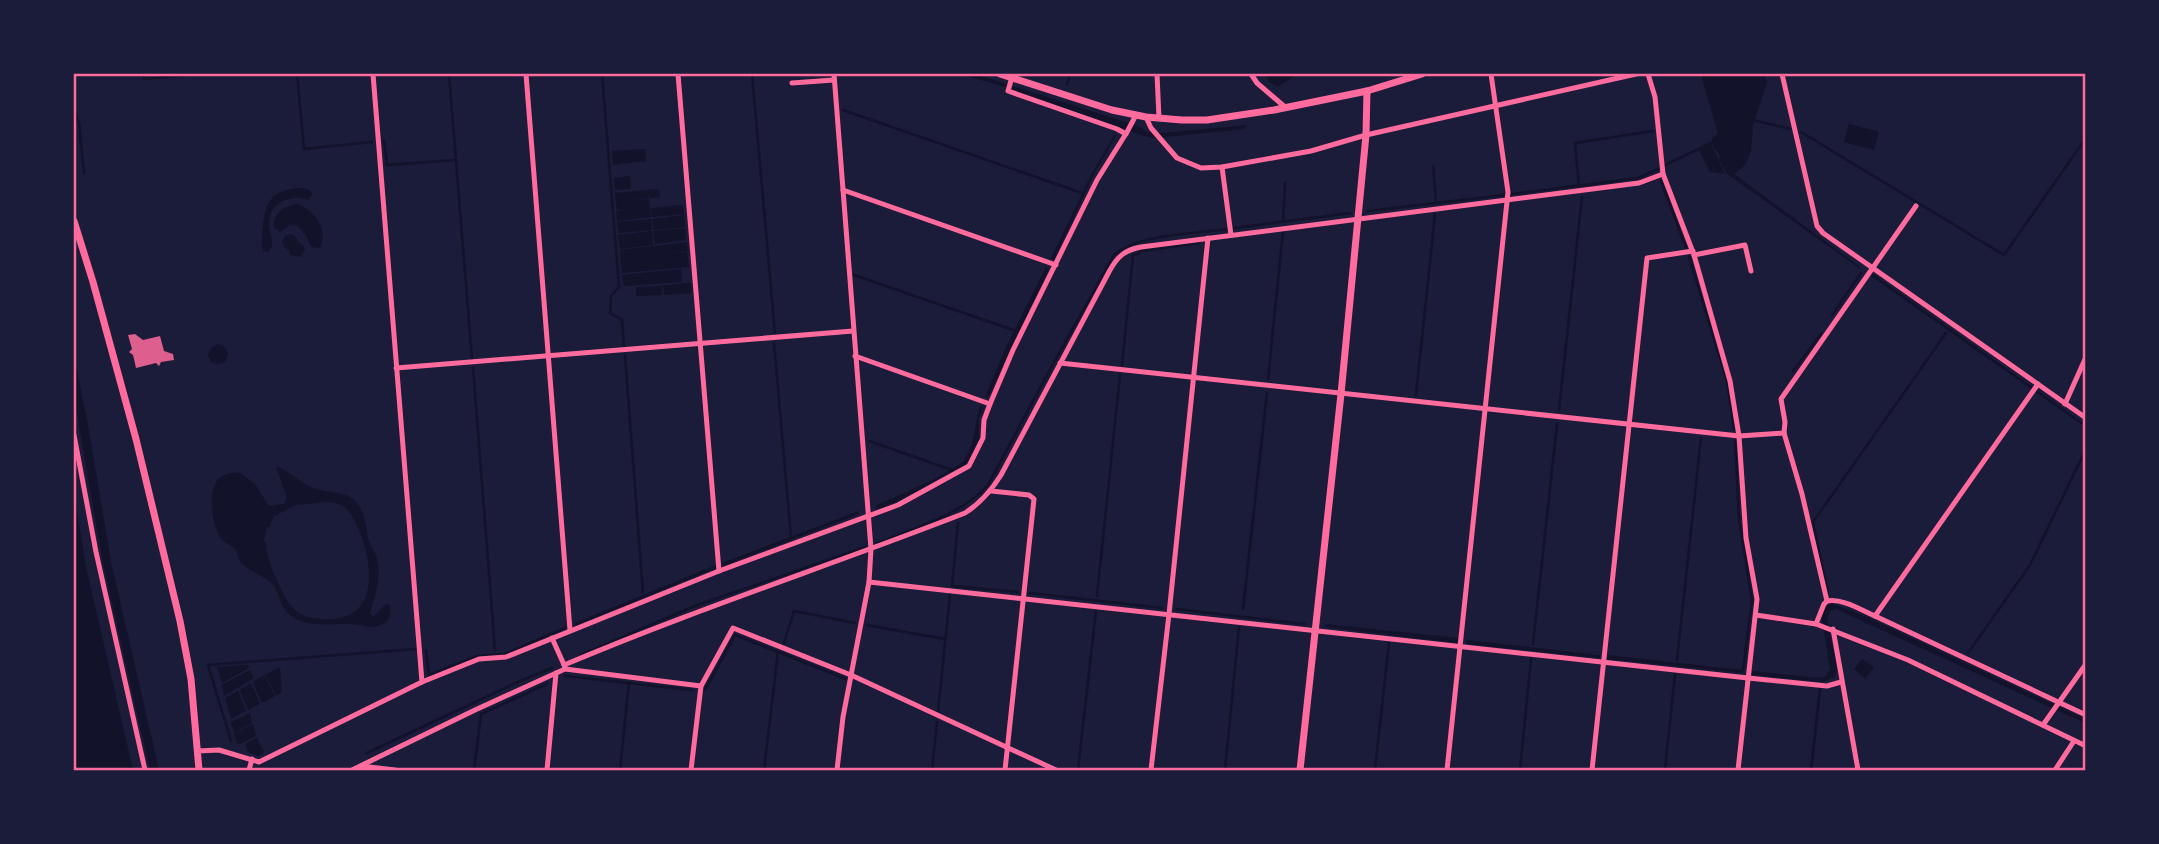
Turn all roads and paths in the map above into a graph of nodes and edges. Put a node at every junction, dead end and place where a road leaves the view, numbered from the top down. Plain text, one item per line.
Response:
1 (373, 74) edge
2 (526, 74) edge
3 (678, 74) edge
4 (1000, 74) edge
5 (1157, 74) edge
6 (1251, 74) edge
7 (1422, 74) edge
8 (1491, 74) edge
9 (1636, 74) edge
10 (1648, 74) edge
11 (1782, 74) edge
12 (834, 77) edge
13 (792, 83) dead end
14 (1010, 83) junction
15 (1367, 91) junction
16 (1497, 106) junction
17 (1285, 107) junction
18 (1146, 117) junction
19 (1134, 118) junction
20 (1159, 118) junction
21 (1126, 133) junction
22 (1366, 135) junction
23 (1222, 167) junction
24 (1663, 174) junction
25 (843, 190) junction
26 (1507, 200) junction
27 (1916, 206) dead end
28 (1358, 218) junction
29 (74, 221) edge
30 (1231, 235) junction
31 (1208, 238) junction
32 (1693, 253) junction
33 (1056, 265) junction
34 (1874, 268) junction
35 (1751, 271) dead end
36 (853, 331) junction
37 (701, 345) junction
38 (855, 356) junction
39 (549, 357) junction
40 (2085, 357) edge
41 (1060, 363) junction
42 (396, 368) junction
43 (1193, 378) junction
44 (2035, 388) junction
45 (1341, 394) junction
46 (990, 404) junction
47 (2065, 404) junction
48 (1486, 409) junction
49 (2085, 418) edge
50 (1628, 425) junction
51 (1784, 432) junction
52 (74, 435) edge
53 (1739, 436) junction
54 (991, 491) junction
55 (867, 516) junction
56 (871, 549) junction
57 (719, 571) junction
58 (869, 582) junction
59 (1024, 599) junction
60 (1827, 601) junction
61 (1169, 614) junction
62 (1756, 615) junction
63 (1875, 616) junction
64 (1819, 624) junction
65 (1831, 628) junction
66 (1314, 629) junction
67 (570, 630) junction
68 (552, 638) junction
69 (1461, 646) junction
70 (1604, 663) junction
71 (2085, 664) edge
72 (565, 667) junction
73 (556, 673) junction
74 (851, 675) junction
75 (1748, 678) junction
76 (422, 682) junction
77 (1841, 682) junction
78 (701, 686) junction
79 (2059, 702) junction
80 (2085, 715) edge
81 (2043, 725) junction
82 (2074, 741) junction
83 (2085, 746) edge
84 (1007, 748) junction
85 (197, 751) junction
86 (252, 760) junction
87 (361, 766) junction
88 (145, 771) edge
89 (199, 771) edge
90 (249, 771) edge
91 (352, 771) edge
92 (395, 771) edge
93 (547, 771) edge
94 (691, 771) edge
95 (837, 771) edge
96 (1005, 771) edge
97 (1056, 771) edge
98 (1151, 771) edge
99 (1300, 771) edge
100 (1447, 771) edge
101 (1592, 771) edge
102 (1738, 771) edge
103 (1858, 771) edge
104 (2055, 771) edge

1 - 42 street
2 - 39 street
3 - 37 street
4 - 14 main road
5 - 20 street
6 - 17 street
7 - 15 main road
8 - 16 street
9 - 16 street
10 - 24 street
11 - 34 street
12 - 13 street
12 - 25 street
14 - 19 main road
14 - 21 street
15 - 17 main road
15 - 22 main road
16 - 22 street
16 - 26 street
17 - 20 main road
18 - 19 main road
18 - 20 main road
18 - 23 street
19 - 21 street
21 - 33 street
22 - 23 street
22 - 28 main road
23 - 30 street
24 - 26 street
24 - 32 street
25 - 33 street
25 - 36 street
26 - 28 street
26 - 48 street
27 - 34 street
28 - 30 street
28 - 45 main road
29 - 85 main road
30 - 31 street
31 - 41 street
31 - 43 street
32 - 35 street
32 - 50 street
32 - 53 street
33 - 46 street
34 - 44 street
34 - 51 street
36 - 37 street
36 - 38 street
37 - 39 street
37 - 57 street
38 - 46 street
38 - 55 street
39 - 42 street
39 - 67 street
40 - 47 street
41 - 43 street
41 - 54 street
42 - 76 street
43 - 45 street
43 - 61 street
44 - 47 street
44 - 63 street
45 - 48 street
45 - 66 main road
46 - 55 street
47 - 49 street
48 - 50 street
48 - 69 street
50 - 53 street
50 - 70 street
51 - 53 street
51 - 60 street
52 - 88 street
53 - 62 street
54 - 56 street
54 - 59 street
55 - 56 street
55 - 57 street
56 - 58 street
56 - 72 street
57 - 67 street
58 - 59 street
58 - 74 street
59 - 61 street
59 - 84 street
60 - 63 street
60 - 64 street
61 - 66 street
61 - 98 street
62 - 64 street
62 - 75 street
63 - 79 street
64 - 65 street
65 - 77 street
65 - 81 street
66 - 69 street
66 - 99 main road
67 - 68 street
68 - 72 street
68 - 76 street
69 - 70 street
69 - 100 street
70 - 75 street
70 - 101 street
71 - 79 street
72 - 73 street
72 - 78 street
73 - 87 street
73 - 93 street
74 - 78 street
74 - 84 street
74 - 95 street
75 - 77 street
75 - 102 street
76 - 86 street
77 - 103 street
78 - 94 street
79 - 80 street
79 - 81 street
81 - 82 street
82 - 83 street
82 - 104 street
84 - 96 street
84 - 97 street
85 - 86 street
85 - 89 main road
86 - 90 street
87 - 91 street
87 - 92 street

